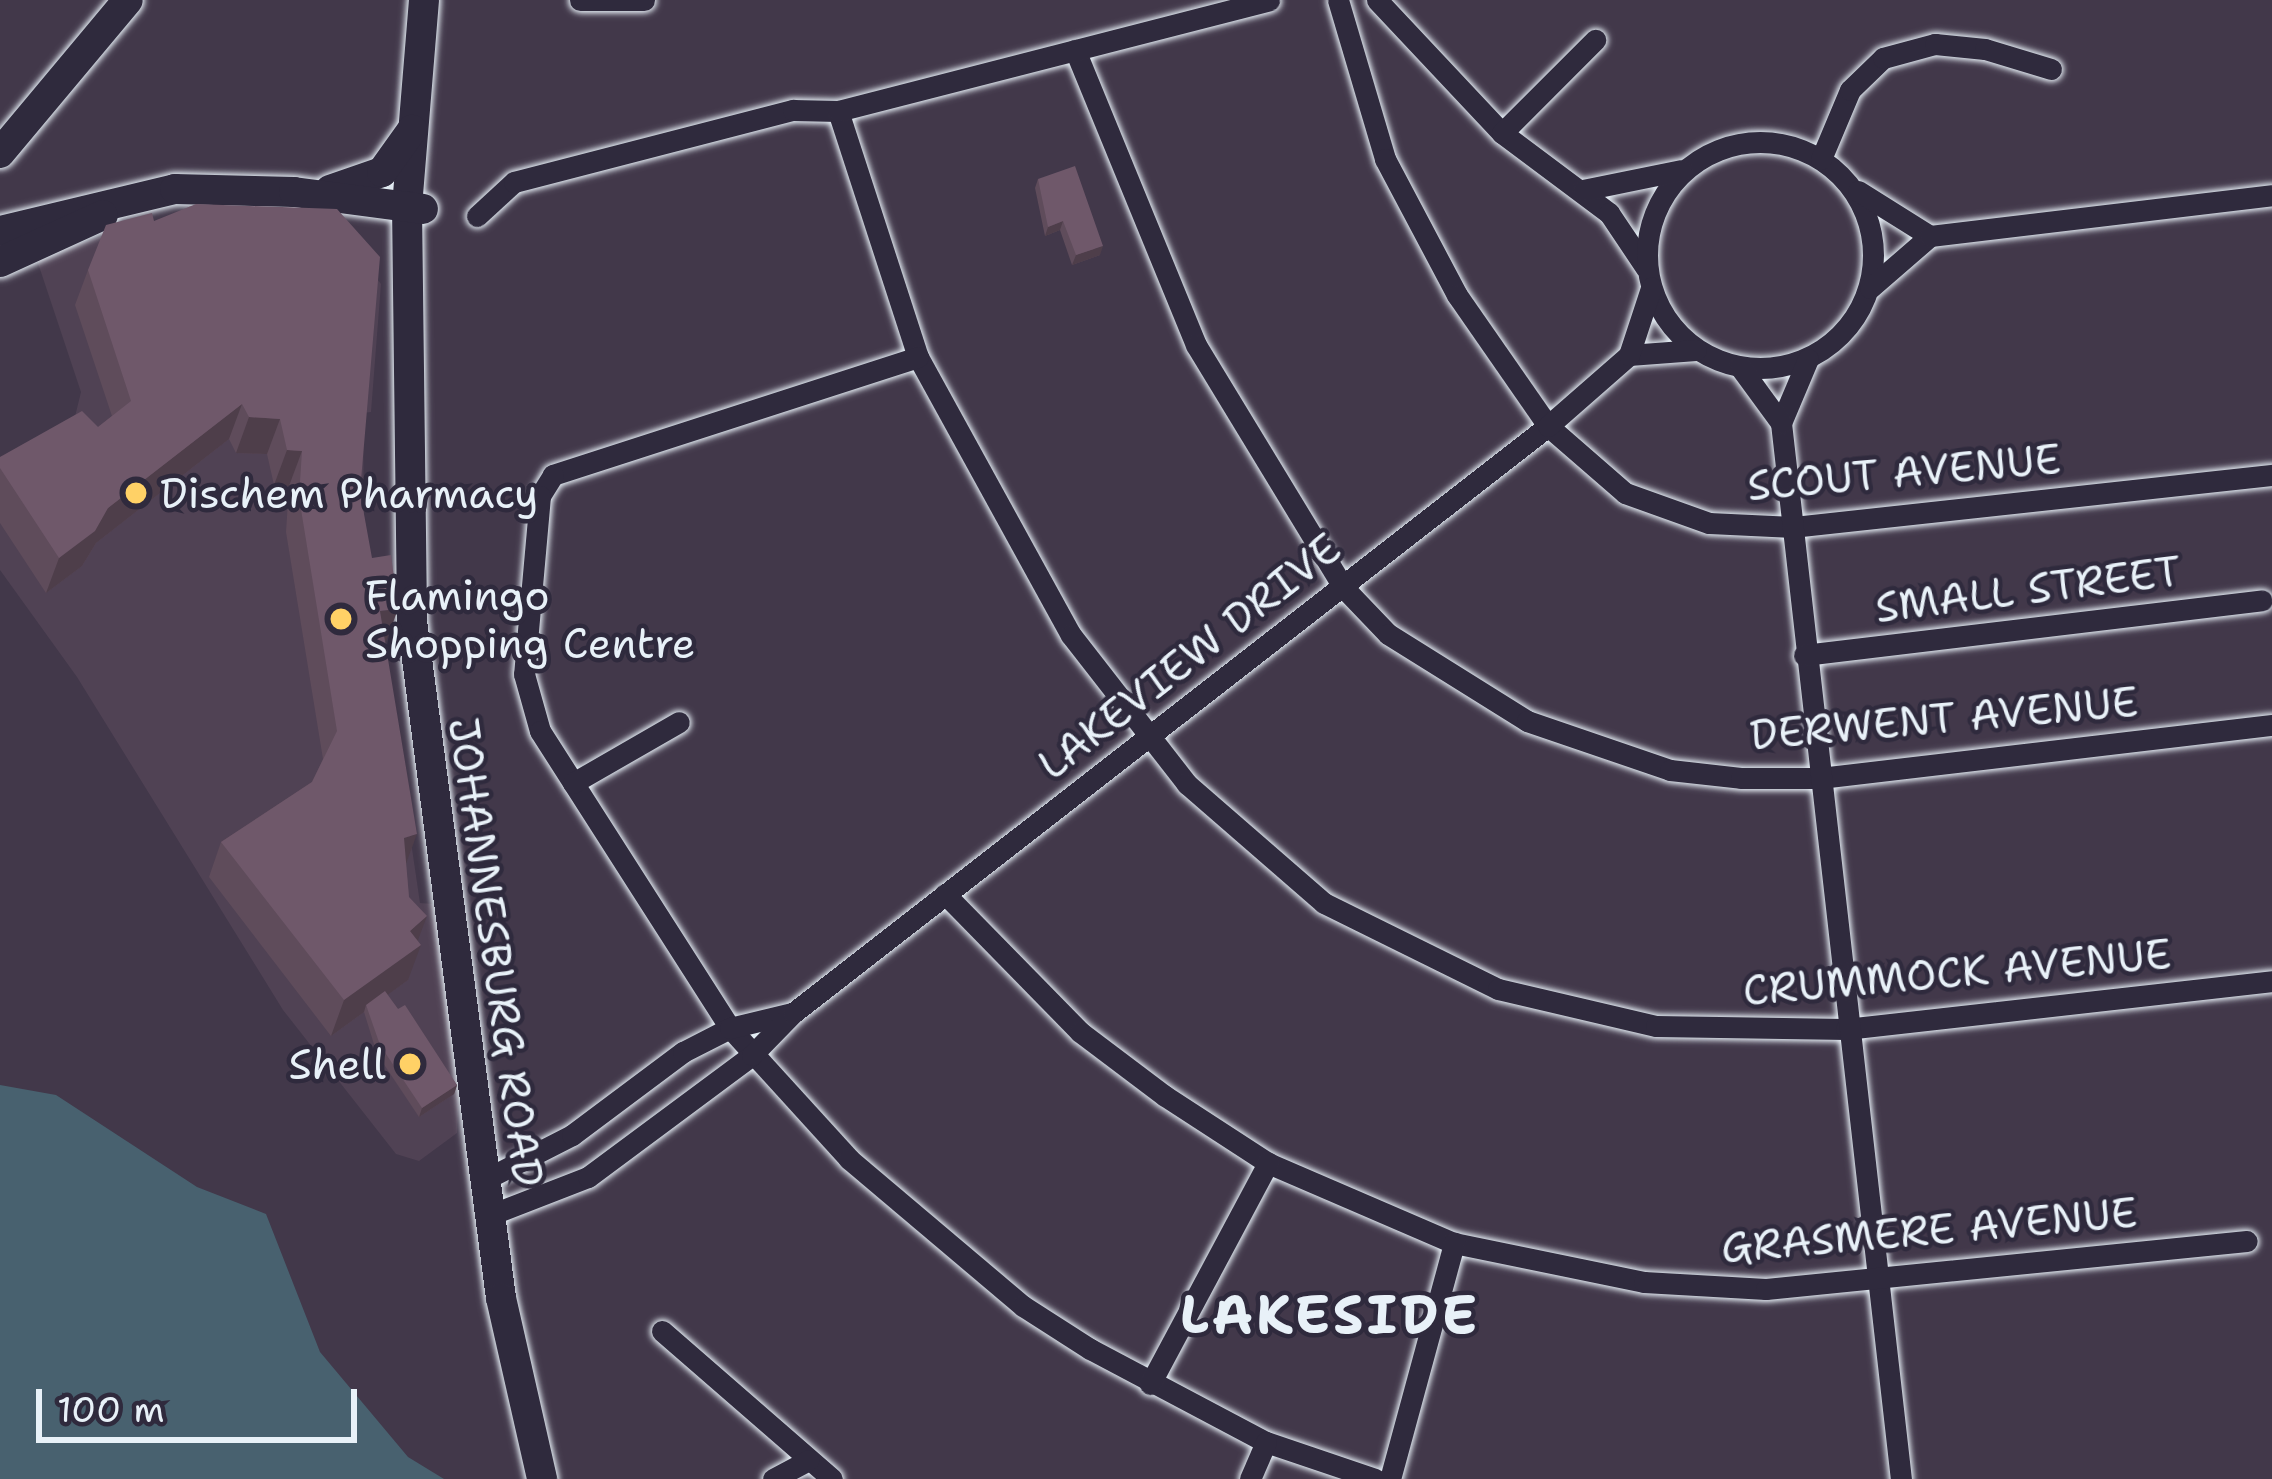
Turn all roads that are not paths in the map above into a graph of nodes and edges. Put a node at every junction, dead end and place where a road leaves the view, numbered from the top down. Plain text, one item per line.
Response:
1 (128, 0) edge
2 (424, 0) edge
3 (441, 0) edge
4 (580, 0) edge
5 (644, 0) edge
6 (1269, 0) edge
7 (1338, 0) edge
8 (1377, 0) edge
9 (1594, 40) dead end
10 (1075, 50) junction
11 (2051, 69) dead end
12 (838, 111) junction
13 (416, 123) junction
14 (1502, 134) junction
15 (0, 153) edge
16 (1821, 159) junction
17 (1686, 168) junction
18 (1848, 183) junction
19 (1583, 190) junction
20 (294, 192) junction
21 (2272, 195) edge
22 (124, 203) junction
23 (415, 208) junction
24 (477, 215) dead end
25 (0, 231) edge
26 (1930, 236) junction
27 (0, 262) edge
28 (1649, 279) junction
29 (1870, 289) junction
30 (1696, 350) junction
31 (1629, 356) junction
32 (918, 357) junction
33 (1808, 359) junction
34 (1740, 367) junction
35 (1781, 423) junction
36 (1548, 426) junction
37 (2272, 475) edge
38 (1793, 527) junction
39 (1343, 587) junction
40 (2262, 600) dead end
41 (1804, 655) junction
42 (679, 722) dead end
43 (2272, 725) edge
44 (1144, 739) junction
45 (1820, 778) junction
46 (573, 783) junction
47 (945, 894) junction
48 (2272, 981) edge
49 (793, 1013) junction
50 (730, 1028) junction
51 (1846, 1029) junction
52 (752, 1055) junction
53 (590, 1120) junction
54 (619, 1153) junction
55 (1268, 1163) junction
56 (494, 1178) junction
57 (499, 1214) junction
58 (2247, 1241) dead end
59 (1454, 1244) junction
60 (1874, 1278) junction
61 (662, 1331) dead end
62 (1150, 1384) junction
63 (1266, 1442) junction
64 (808, 1460) junction
65 (542, 1479) edge
66 (773, 1479) edge
67 (832, 1479) edge
68 (1250, 1479) edge
69 (1375, 1479) edge
70 (1390, 1479) edge
71 (1900, 1479) edge

1 - 15 street
2 - 13 street, JOHANNESBURG ROAD
3 - 23 street, JOHANNESBURG ROAD
4 - 5 street
6 - 10 street
7 - 36 street, SCOUT AVENUE
8 - 14 street
9 - 14 street
10 - 12 street
10 - 39 street, DERWENT AVENUE
11 - 16 street
12 - 24 street
12 - 32 street, CRUMMOCK AVENUE
13 - 20 street
13 - 23 street, JOHANNESBURG ROAD
14 - 19 street
16 - 17 street
16 - 18 street
17 - 19 street
17 - 28 street
18 - 26 street
18 - 29 street
19 - 28 street
20 - 22 street
20 - 23 street
21 - 26 street
22 - 25 street
22 - 27 street
23 - 56 street, JOHANNESBURG ROAD
26 - 29 street
28 - 30 street
28 - 31 street
29 - 33 street
30 - 31 street
30 - 34 street
31 - 36 street, LAKEVIEW DRIVE
32 - 44 street, CRUMMOCK AVENUE
32 - 46 street
33 - 34 street
33 - 35 street
34 - 35 street
35 - 38 street
36 - 38 street, SCOUT AVENUE
36 - 39 street, LAKEVIEW DRIVE
37 - 38 street, SCOUT AVENUE
38 - 41 street
39 - 44 street, LAKEVIEW DRIVE
39 - 45 street, DERWENT AVENUE
40 - 41 street, SMALL STREET
41 - 45 street
42 - 46 street
43 - 45 street, DERWENT AVENUE
44 - 47 street, LAKEVIEW DRIVE
44 - 51 street, CRUMMOCK AVENUE
45 - 51 street
46 - 50 street
47 - 49 street, LAKEVIEW DRIVE
47 - 55 street, GRASMERE AVENUE
48 - 51 street, CRUMMOCK AVENUE
49 - 50 street, LAKEVIEW DRIVE
49 - 52 street, LAKEVIEW DRIVE
50 - 52 street
50 - 53 street, LAKEVIEW DRIVE
51 - 60 street
52 - 54 street, LAKEVIEW DRIVE
52 - 62 street
53 - 54 street
53 - 56 street, LAKEVIEW DRIVE
54 - 57 street, LAKEVIEW DRIVE
55 - 59 street, GRASMERE AVENUE
55 - 62 street
56 - 57 street, JOHANNESBURG ROAD
57 - 65 street, JOHANNESBURG ROAD
58 - 60 street, GRASMERE AVENUE
59 - 60 street, GRASMERE AVENUE
59 - 70 street
60 - 71 street
61 - 64 street
62 - 63 street
63 - 68 street
63 - 69 street
64 - 66 street
64 - 67 street

